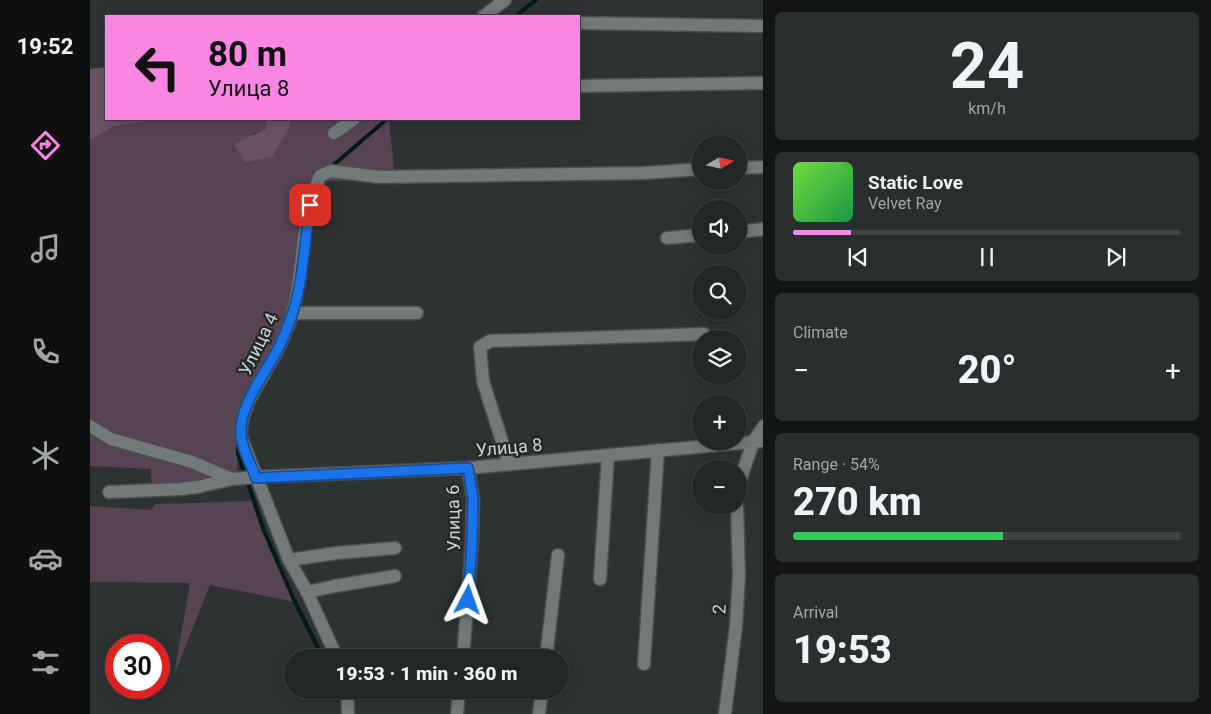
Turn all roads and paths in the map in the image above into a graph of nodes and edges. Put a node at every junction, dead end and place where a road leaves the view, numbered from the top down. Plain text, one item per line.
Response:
1 (505, 0) edge
2 (485, 15) edge
3 (580, 23) edge
4 (763, 26) edge
5 (763, 83) edge
6 (580, 86) edge
7 (353, 120) edge
8 (334, 133) dead end
9 (763, 167) edge
10 (748, 168) edge
11 (692, 170) edge
12 (763, 230) edge
13 (747, 231) edge
14 (692, 236) edge
15 (668, 238) dead end
16 (293, 313) junction
17 (417, 313) dead end
18 (692, 334) edge
19 (90, 426) edge
20 (763, 429) edge
21 (758, 442) edge
22 (658, 450) junction
23 (608, 455) junction
24 (509, 464) junction
25 (747, 466) edge
26 (468, 468) junction
27 (256, 478) junction
28 (232, 479) junction
29 (110, 492) dead end
30 (737, 515) edge
31 (395, 548) dead end
32 (558, 555) dead end
33 (289, 560) junction
34 (395, 576) dead end
35 (600, 579) dead end
36 (307, 592) junction
37 (333, 649) edge
38 (464, 649) edge
39 (547, 649) edge
40 (644, 664) dead end
41 (347, 699) edge
42 (459, 699) edge
43 (541, 699) edge
44 (348, 714) edge
45 (457, 714) edge
46 (539, 714) edge
47 (725, 714) edge

1 - 2 street
3 - 4 street
5 - 6 street
7 - 8 street
9 - 10 street
11 - 16 street, Улица 4
12 - 13 street
14 - 15 street
16 - 17 street
16 - 27 street, Улица 4
18 - 24 street
19 - 28 street
20 - 21 street
21 - 22 street, Улица 8
21 - 25 street
22 - 23 street, Улица 8
22 - 40 street
23 - 24 street, Улица 8
23 - 35 street
24 - 26 street, Улица 8
26 - 27 street, Улица 8
26 - 38 street, Улица 6
27 - 28 street, Улица 8
27 - 33 street, Улица 4
28 - 29 street
30 - 47 street, 2
31 - 33 street
32 - 39 street
33 - 36 street, Улица 4
34 - 36 street
36 - 37 street, Улица 4
41 - 44 street
42 - 45 street
43 - 46 street

